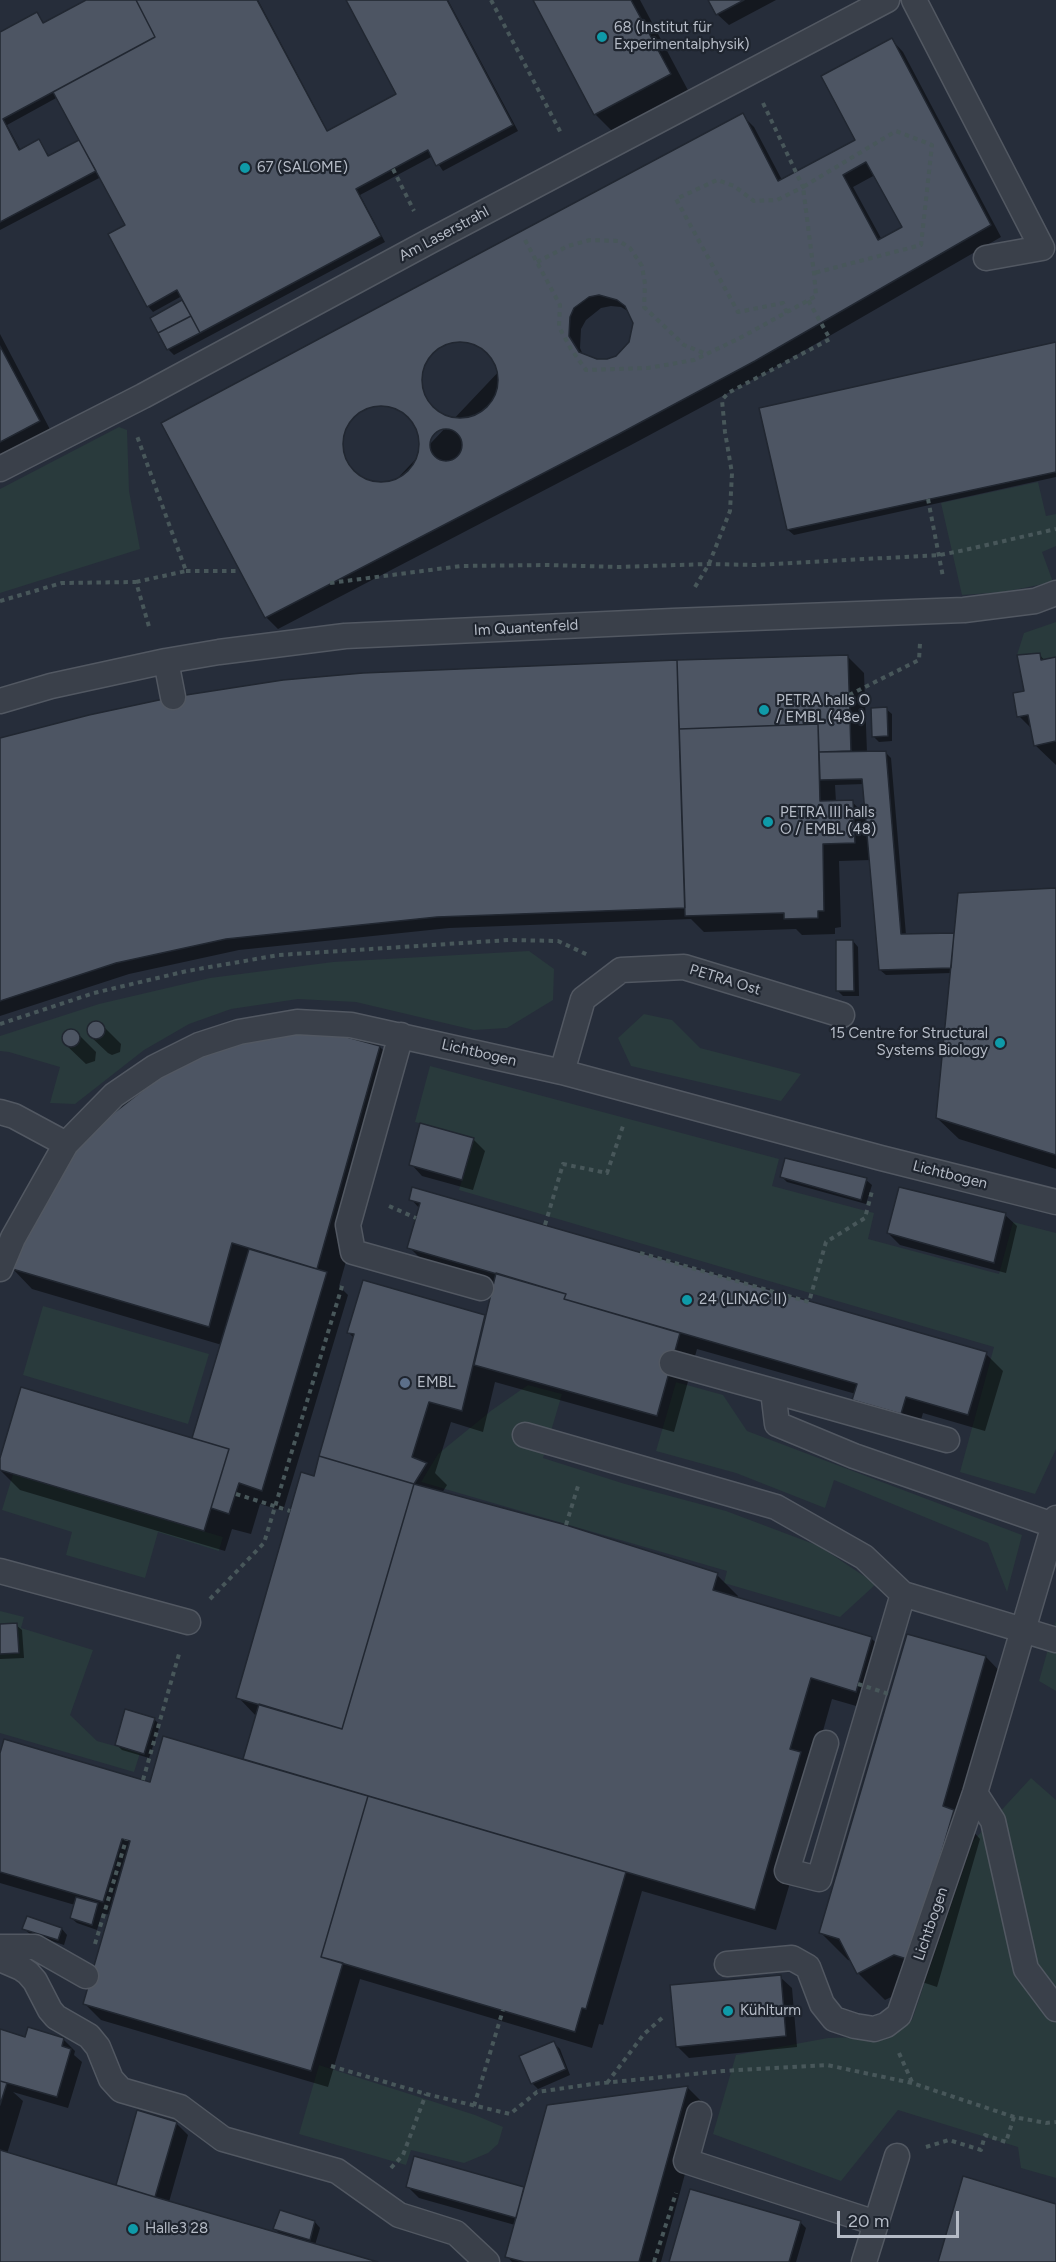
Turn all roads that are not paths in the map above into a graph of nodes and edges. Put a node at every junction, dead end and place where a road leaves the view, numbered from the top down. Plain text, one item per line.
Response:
1 (887, 0) edge
2 (914, 0) edge
3 (986, 258) dead end
4 (0, 469) edge
5 (1056, 593) edge
6 (161, 662) junction
7 (173, 697) dead end
8 (0, 701) edge
9 (842, 1015) dead end
10 (401, 1035) junction
11 (562, 1072) junction
12 (0, 1112) edge
13 (66, 1144) junction
14 (1056, 1202) edge
15 (0, 1269) edge
16 (481, 1288) dead end
17 (672, 1364) dead end
18 (773, 1392) junction
19 (525, 1435) dead end
20 (947, 1440) dead end
21 (1055, 1523) edge
22 (0, 1571) edge
23 (903, 1594) junction
24 (188, 1622) road end
25 (1023, 1629) junction
26 (1056, 1640) edge
27 (825, 1743) dead end
28 (975, 1793) junction
29 (0, 1947) edge
30 (0, 1959) edge
31 (726, 1964) dead end
32 (86, 1976) road end
33 (1056, 2009) edge
34 (699, 2114) dead end
35 (897, 2156) dead end
36 (876, 2223) junction
37 (487, 2262) edge
38 (864, 2262) edge

1 - 4 lane, Am Laserstrahl
2 - 3 lane
5 - 6 lane, Im Quantenfeld
6 - 7 lane
6 - 8 lane, Im Quantenfeld
9 - 11 lane, PETRA Ost
10 - 11 lane, Lichtbogen
10 - 13 lane, Lichtbogen
10 - 16 lane
11 - 14 lane, Lichtbogen
12 - 13 lane
13 - 15 lane, Lichtbogen
17 - 18 lane
18 - 20 lane
18 - 21 lane, Lichtbogen
19 - 23 lane
21 - 25 lane, Lichtbogen
22 - 24 lane
23 - 25 lane
23 - 27 lane
25 - 26 lane
25 - 28 lane, Lichtbogen
28 - 31 lane, Lichtbogen
28 - 33 lane
29 - 32 lane
30 - 37 lane
34 - 36 lane
35 - 36 lane
36 - 38 lane

